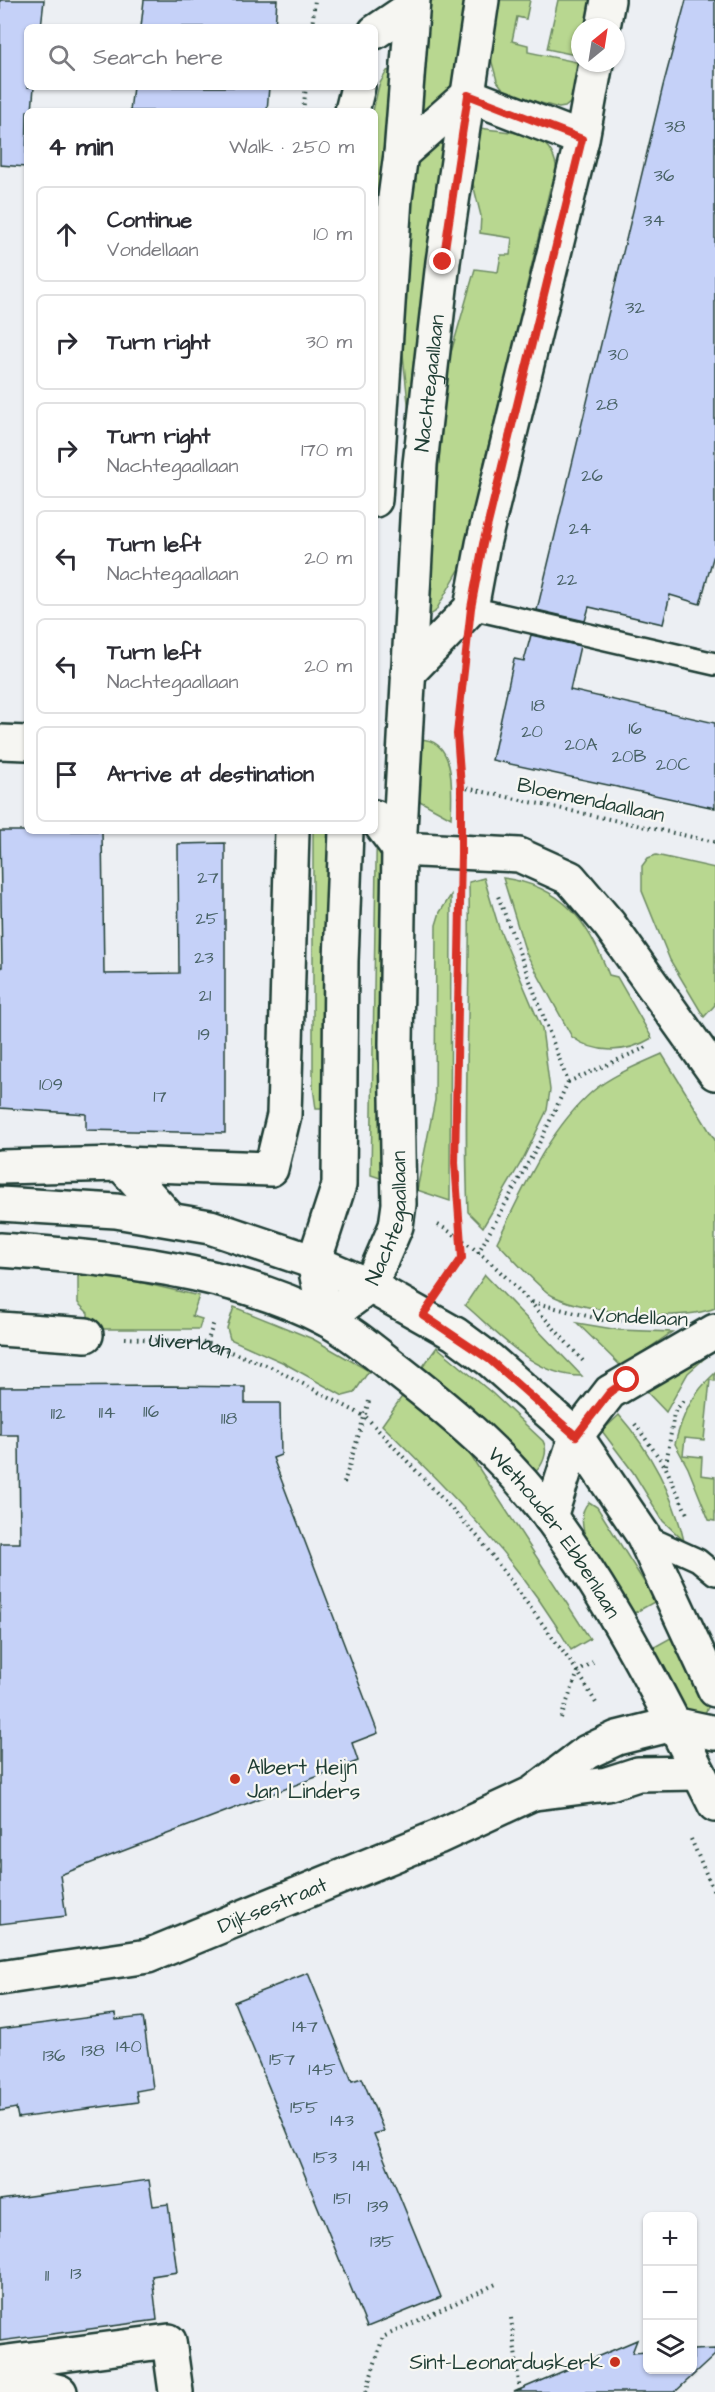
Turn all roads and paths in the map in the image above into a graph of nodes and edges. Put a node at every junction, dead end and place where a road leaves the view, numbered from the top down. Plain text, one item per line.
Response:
1 (315, 0) edge
2 (482, 0) edge
3 (608, 0) edge
4 (412, 4) edge
5 (605, 18) edge
6 (312, 24) edge
7 (378, 30) edge
8 (594, 72) edge
9 (306, 90) edge
10 (357, 90) edge
11 (468, 95) junction
12 (303, 108) edge
13 (353, 108) edge
14 (582, 139) junction
15 (401, 154) junction
16 (378, 452) edge
17 (471, 608) junction
18 (715, 664) edge
19 (408, 673) junction
20 (0, 742) edge
21 (24, 743) edge
22 (461, 787) junction
23 (378, 821) edge
24 (292, 834) edge
25 (346, 834) edge
26 (715, 842) edge
27 (399, 849) junction
28 (476, 853) junction
29 (715, 1073) edge
30 (121, 1164) junction
31 (0, 1167) edge
32 (0, 1204) edge
33 (169, 1218) junction
34 (0, 1250) edge
35 (478, 1253) dead end
36 (314, 1262) junction
37 (370, 1286) junction
38 (530, 1302) dead end
39 (423, 1315) junction
40 (326, 1319) junction
41 (657, 1321) dead end
42 (0, 1329) edge
43 (715, 1330) edge
44 (86, 1335) joint
45 (389, 1365) junction
46 (686, 1396) dead end
47 (366, 1417) junction
48 (576, 1436) junction
49 (665, 1466) dead end
50 (344, 1483) dead end
51 (550, 1517) junction
52 (643, 1535) junction
53 (715, 1574) edge
54 (715, 1689) edge
55 (673, 1724) junction
56 (715, 1733) edge
57 (616, 1738) junction
58 (699, 1773) junction
59 (533, 1793) junction
60 (715, 1804) edge
61 (687, 1830) dead end
62 (715, 1894) edge
63 (0, 1978) edge
64 (496, 2284) dead end
65 (511, 2318) dead end
66 (0, 2363) edge
67 (0, 2376) edge
68 (60, 2392) edge
69 (176, 2392) edge
70 (366, 2392) edge
71 (520, 2392) edge

1 - 6 path
2 - 11 street, Nachtegaallaan
3 - 5 street
4 - 7 street, Nachtegaallaan
4 - 15 street, Nachtegaallaan
8 - 14 street
9 - 12 path
10 - 13 street
11 - 14 street
11 - 15 street
11 - 19 street, Nachtegaallaan
14 - 17 street
15 - 16 street, Nachtegaallaan
17 - 18 lane
17 - 19 street
17 - 22 path
19 - 27 street, Nachtegaallaan
20 - 21 street
22 - 26 path, Bloemendaallaan
22 - 28 path
23 - 27 street
24 - 30 street
25 - 36 street
27 - 28 street
27 - 37 street, Nachtegaallaan
28 - 29 street
28 - 35 path
28 - 39 path
30 - 31 street
30 - 33 street
32 - 33 street
33 - 36 street
34 - 40 street
36 - 37 street
36 - 40 street
37 - 39 street
37 - 40 street, Nachtegaallaan
38 - 41 path, Vondellaan
39 - 48 street
40 - 45 street, Wethouder Ebbenlaan
42 - 44 street
43 - 48 street, Vondellaan
44 - 47 path, Uiverlaan
45 - 47 path
45 - 51 street, Wethouder Ebbenlaan
46 - 49 path
47 - 50 path
47 - 57 path
48 - 51 street, Vondellaan
48 - 52 street
51 - 55 street, Wethouder Ebbenlaan
52 - 53 lane
52 - 54 street
55 - 56 street, Dijksestraat
55 - 57 street, Dijksestraat
55 - 58 street, Wethouder Ebbenlaan
57 - 59 street, Dijksestraat
58 - 59 street, Dijksestraat
58 - 60 street, Wethouder Ebbenlaan
59 - 63 street, Dijksestraat
61 - 62 path
64 - 70 path
65 - 71 path
66 - 69 street
67 - 68 street

